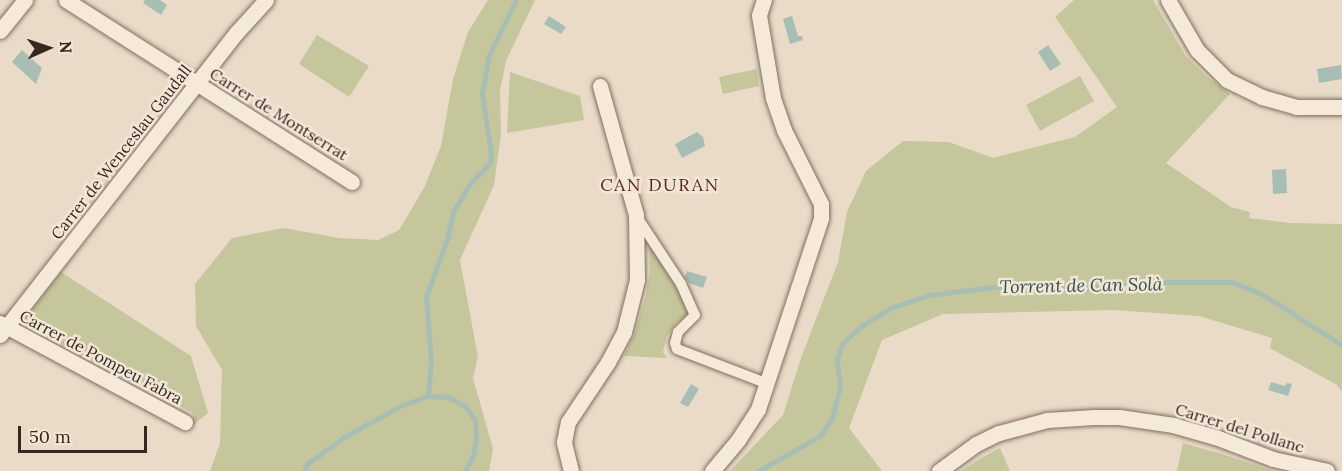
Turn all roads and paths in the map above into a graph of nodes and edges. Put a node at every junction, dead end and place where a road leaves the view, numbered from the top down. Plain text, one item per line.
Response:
1 (25, 0) edge
2 (66, 0) edge
3 (266, 0) edge
4 (764, 0) edge
5 (1168, 0) edge
6 (0, 31) edge
7 (197, 83) junction
8 (600, 86) dead end
9 (1342, 107) edge
10 (352, 182) dead end
11 (636, 215) junction
12 (2, 329) edge
13 (768, 384) junction
14 (185, 422) dead end
15 (571, 471) edge
16 (712, 471) edge
17 (939, 471) edge
18 (1327, 471) edge

1 - 6 street
2 - 7 street, Carrer de Montserrat
3 - 7 street, Carrer de Wenceslau Gaudall
4 - 13 street
5 - 9 street
7 - 10 street, Carrer de Montserrat
7 - 12 street, Carrer de Wenceslau Gaudall
8 - 11 street
11 - 13 street
11 - 15 street
12 - 14 street, Carrer de Pompeu Fabra
13 - 16 street
17 - 18 street, Carrer del Pollanc

